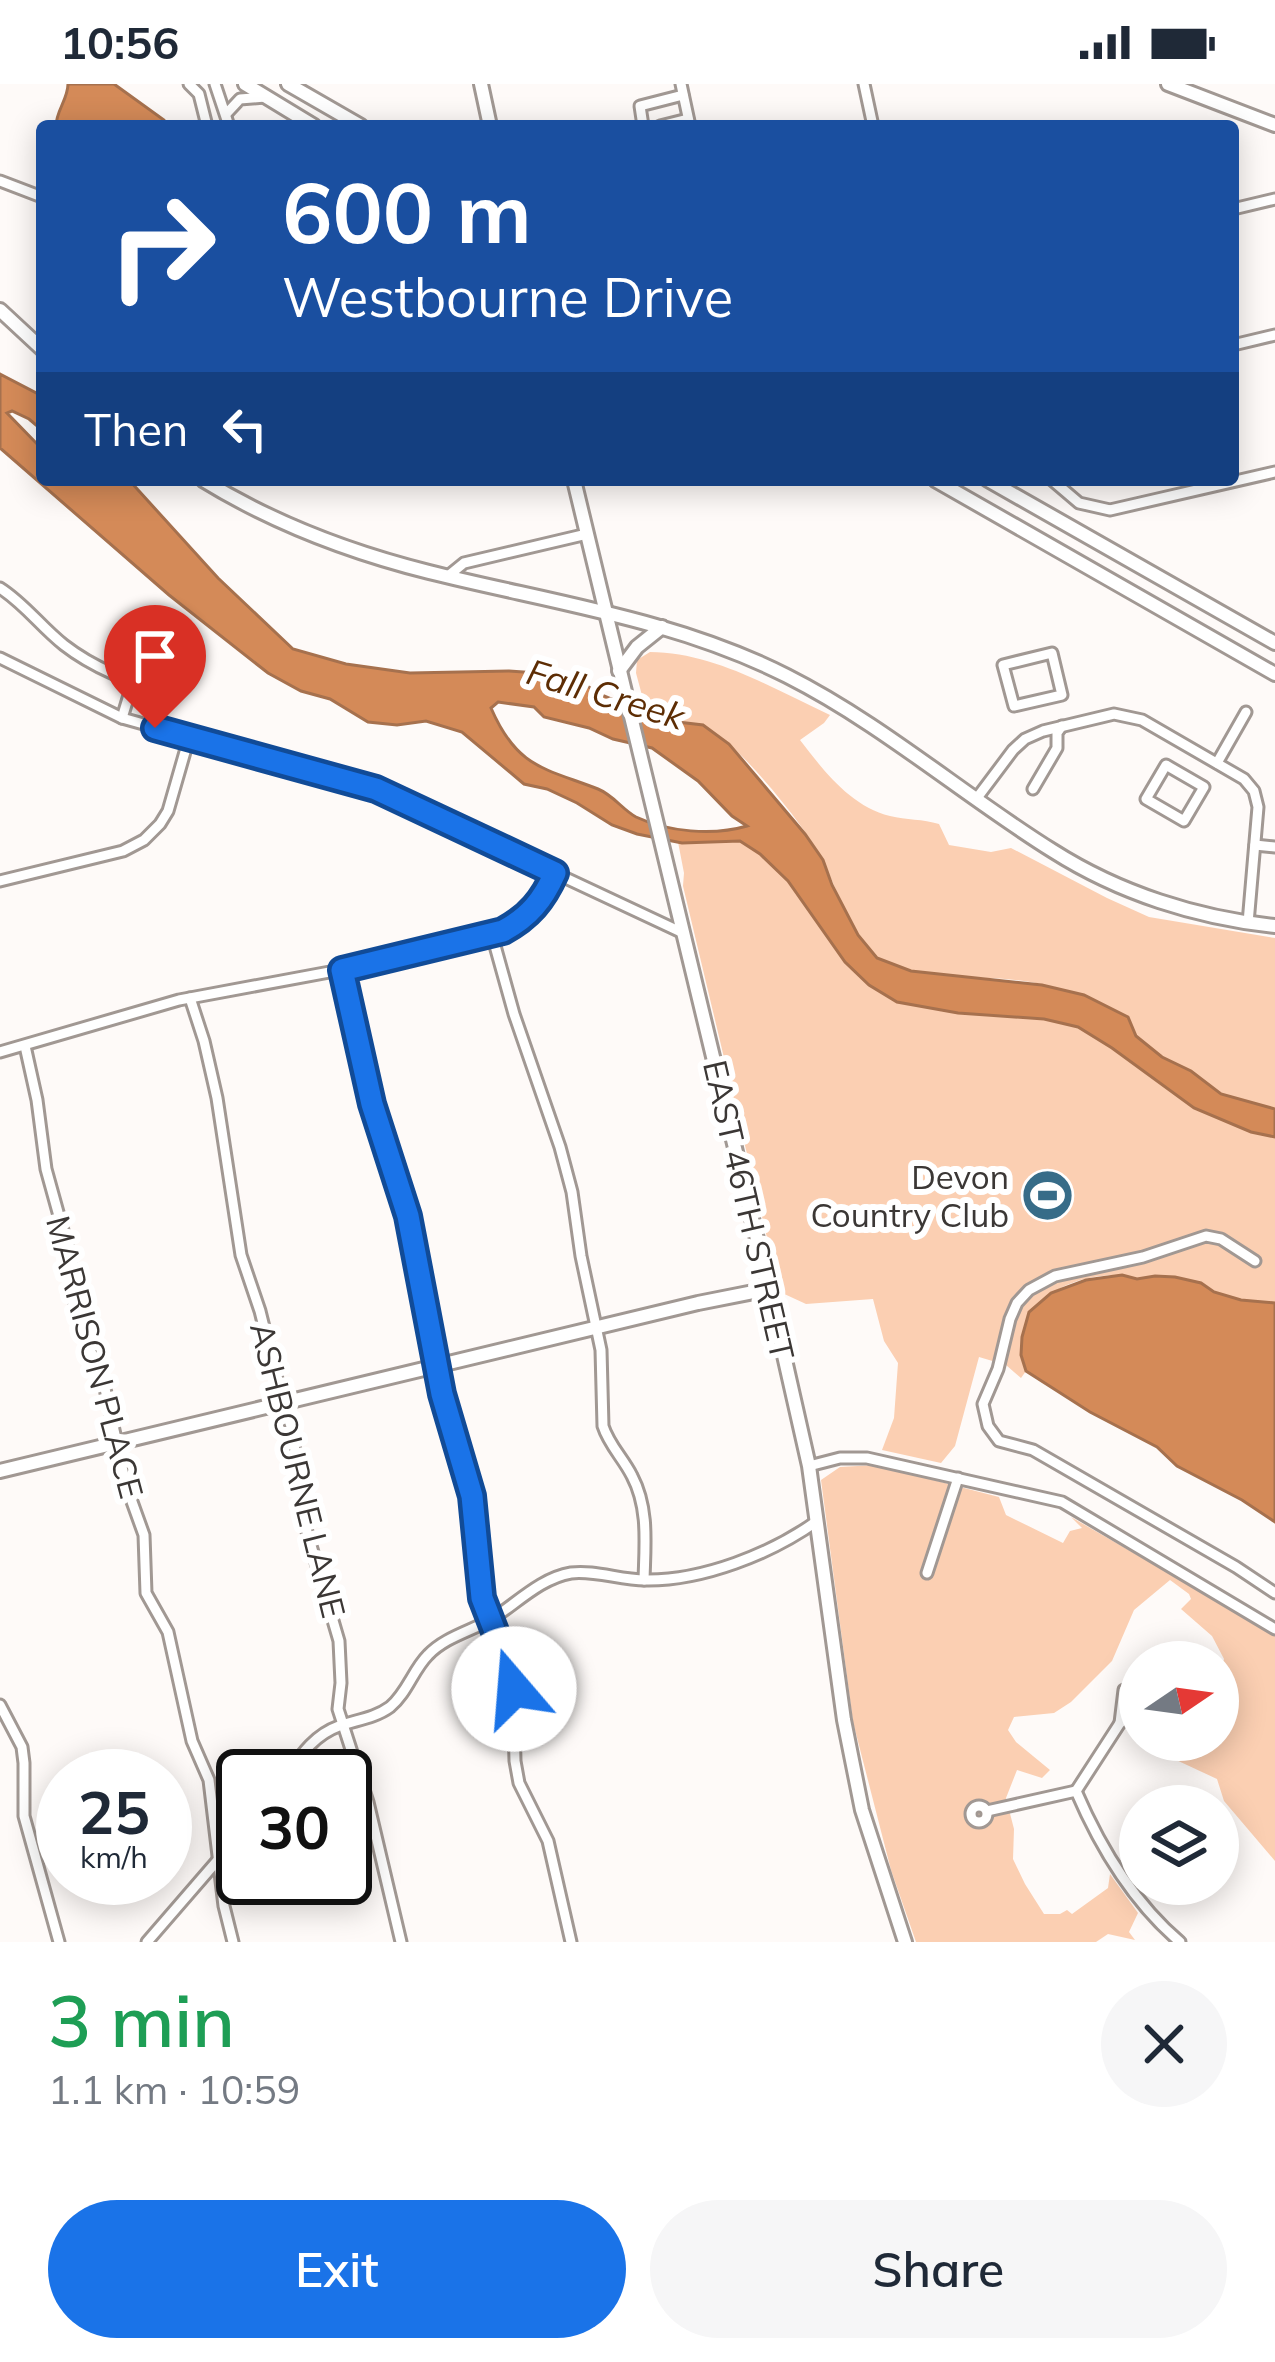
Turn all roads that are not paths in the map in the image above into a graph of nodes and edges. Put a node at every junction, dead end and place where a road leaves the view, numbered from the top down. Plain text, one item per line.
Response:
1 (189, 84) edge
2 (215, 84) edge
3 (245, 84) edge
4 (288, 84) edge
5 (481, 84) edge
6 (864, 84) edge
7 (1168, 84) edge
8 (682, 90) edge
9 (265, 97) junction
10 (206, 120) edge
11 (228, 120) edge
12 (304, 120) edge
13 (351, 120) edge
14 (489, 120) edge
15 (642, 120) edge
16 (688, 120) edge
17 (872, 120) edge
18 (1275, 124) edge
19 (0, 181) edge
20 (36, 195) edge
21 (1275, 199) edge
22 (1239, 208) edge
23 (0, 310) edge
24 (1275, 334) edge
25 (36, 343) edge
26 (1239, 343) edge
27 (1275, 472) edge
28 (1239, 481) edge
29 (214, 486) edge
30 (575, 486) edge
31 (946, 486) edge
32 (998, 486) edge
33 (1058, 486) edge
34 (1217, 486) edge
35 (586, 534) junction
36 (448, 576) junction
37 (0, 588) edge
38 (605, 613) junction
39 (662, 627) junction
40 (1275, 644) edge
41 (1, 661) edge
42 (1275, 674) edge
43 (621, 678) junction
44 (133, 682) junction
45 (176, 695) dead end
46 (1062, 695) junction
47 (1246, 712) dead end
48 (122, 718) junction
49 (1063, 726) junction
50 (189, 738) junction
51 (1180, 742) junction
52 (1217, 763) junction
53 (1166, 765) junction
54 (1034, 789) dead end
55 (977, 798) junction
56 (1255, 845) junction
57 (1275, 847) edge
58 (555, 873) junction
59 (0, 881) edge
60 (1248, 923) junction
61 (1275, 926) edge
62 (683, 933) junction
63 (492, 935) junction
64 (342, 970) junction
65 (190, 998) junction
66 (25, 1046) junction
67 (0, 1052) edge
68 (1256, 1261) dead end
69 (770, 1288) junction
70 (597, 1328) junction
71 (436, 1366) junction
72 (283, 1403) junction
73 (117, 1443) junction
74 (809, 1466) junction
75 (0, 1472) edge
76 (1078, 1476) junction
77 (958, 1478) junction
78 (1062, 1502) junction
79 (818, 1520) junction
80 (927, 1573) dead end
81 (644, 1580) junction
82 (1275, 1594) edge
83 (490, 1620) junction
84 (1275, 1629) edge
85 (0, 1705) edge
86 (344, 1725) junction
87 (1119, 1726) edge
88 (306, 1749) edge
89 (1076, 1791) junction
90 (987, 1811) dead end
91 (216, 1841) edge
92 (216, 1861) edge
93 (224, 1905) edge
94 (1172, 1940) edge
95 (59, 1942) edge
96 (148, 1942) edge
97 (233, 1942) edge
98 (401, 1942) edge
99 (572, 1942) edge
100 (904, 1942) edge

1 - 10 street
2 - 11 street
3 - 9 main road
4 - 13 main road
5 - 14 main road
6 - 17 street
7 - 18 main road
8 - 15 street
8 - 16 street
9 - 11 street
9 - 12 main road
19 - 20 street
21 - 22 street
23 - 25 main road
24 - 26 street
27 - 28 street
29 - 36 main road
30 - 35 main road, EAST 46TH STREET
31 - 42 main road
32 - 40 main road
33 - 34 street
35 - 36 street
35 - 38 main road, EAST 46TH STREET
36 - 38 main road
37 - 44 street
38 - 39 main road
38 - 43 main road, EAST 46TH STREET
39 - 43 main road
39 - 55 main road
41 - 48 street
43 - 62 main road, EAST 46TH STREET
44 - 45 street
44 - 48 street
46 - 46 street
46 - 49 street
47 - 52 street
48 - 50 street
49 - 51 street
49 - 54 street
49 - 55 street
50 - 58 street
50 - 59 street
51 - 52 street
51 - 53 street
52 - 56 street
53 - 53 street
55 - 60 main road
56 - 57 street
56 - 60 street
58 - 62 street
58 - 63 street
60 - 61 main road
62 - 69 main road, EAST 46TH STREET
63 - 64 street
63 - 70 street
64 - 65 street
64 - 71 street
65 - 66 street
65 - 72 street, ASHBOURNE LANE
66 - 67 street
66 - 73 street, MARRISON PLACE
68 - 76 street
69 - 70 main road
69 - 74 main road, EAST 46TH STREET
70 - 71 main road
70 - 81 street
71 - 72 main road
71 - 83 street
72 - 73 main road
72 - 86 street, ASHBOURNE LANE
73 - 75 main road
73 - 91 street, MARRISON PLACE
74 - 77 street
74 - 79 main road, EAST 46TH STREET
76 - 78 street
76 - 82 street
77 - 78 street
77 - 80 street
78 - 84 street
79 - 81 street
79 - 100 main road, EAST 46TH STREET
81 - 83 street
83 - 86 street
83 - 99 street
85 - 95 street
86 - 88 street
86 - 98 street, ASHBOURNE LANE
87 - 89 street
89 - 90 street
89 - 94 street
92 - 96 street
93 - 97 street, MARRISON PLACE

